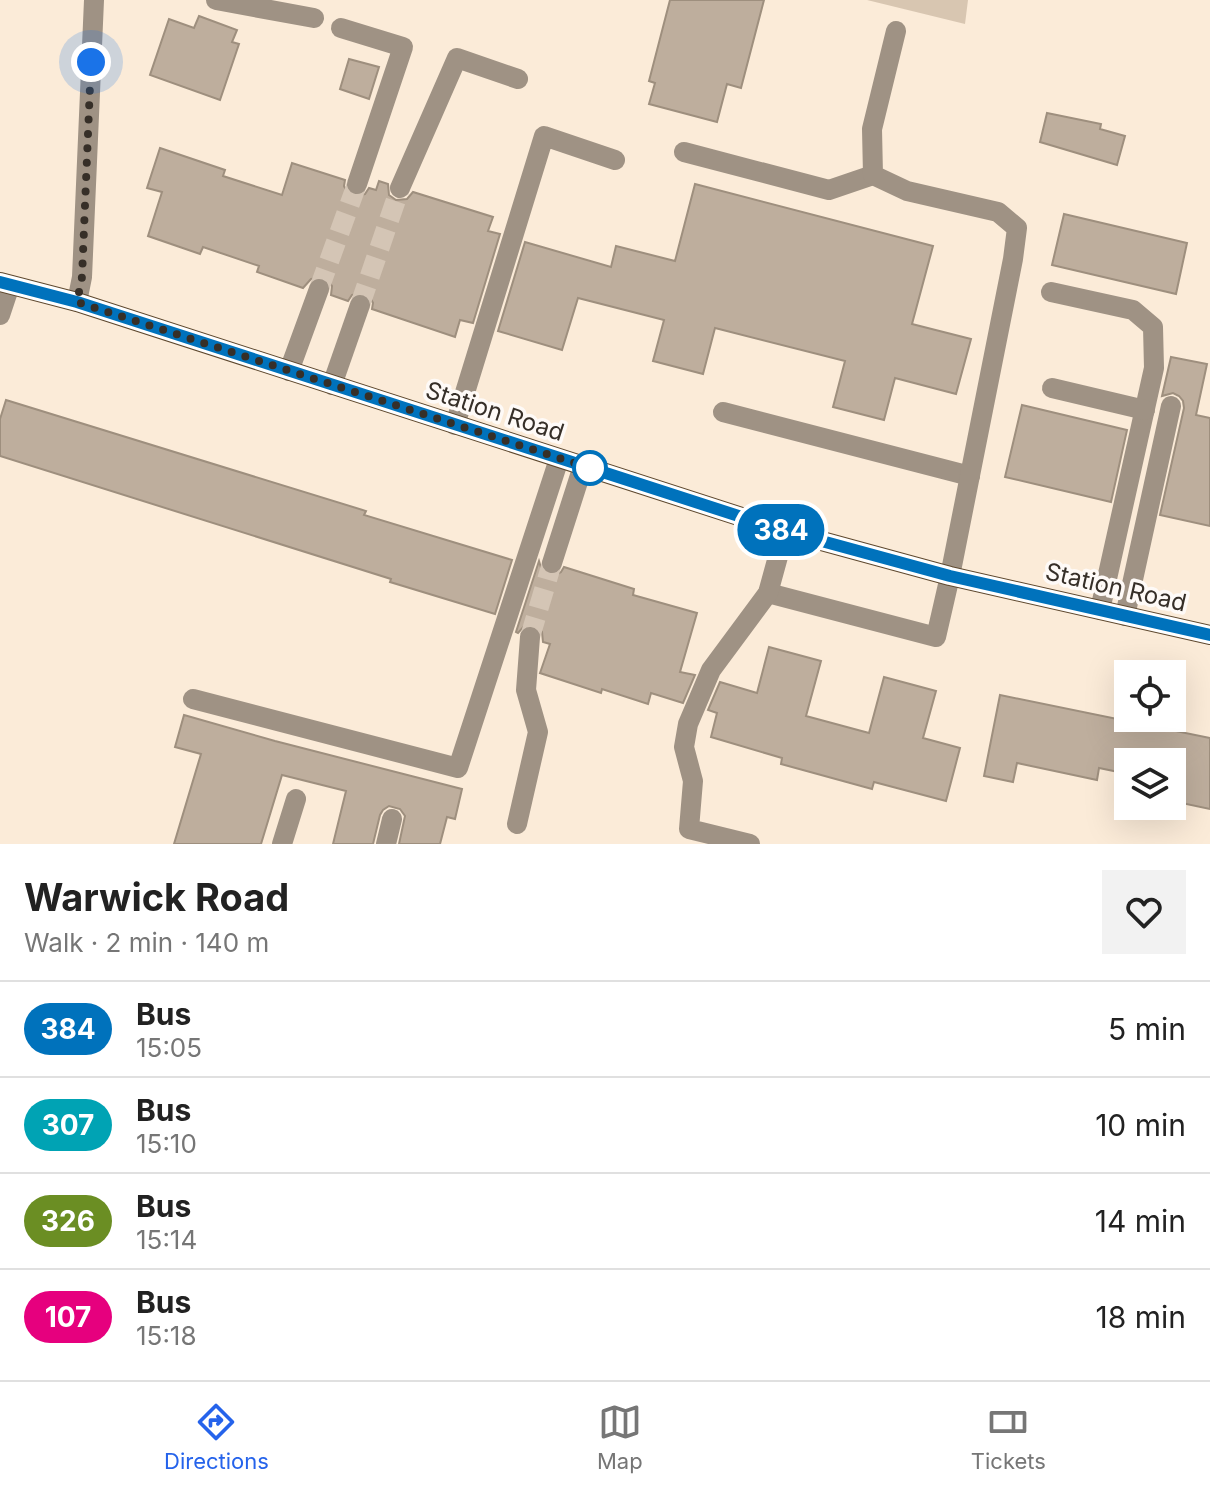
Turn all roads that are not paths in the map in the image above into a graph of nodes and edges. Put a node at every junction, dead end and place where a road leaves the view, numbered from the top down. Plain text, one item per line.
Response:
1 (94, 0) edge
2 (216, 0) edge
3 (314, 18) dead end
4 (341, 28) dead end
5 (896, 31) dead end
6 (518, 79) dead end
7 (684, 152) dead end
8 (615, 160) dead end
9 (873, 175) junction
10 (357, 184) tunnel mouth
11 (400, 188) tunnel mouth
12 (5, 283) edge
13 (319, 289) tunnel mouth
14 (1051, 292) dead end
15 (77, 302) junction
16 (360, 305) tunnel mouth
17 (0, 315) edge
18 (289, 371) junction
19 (332, 385) junction
20 (1052, 388) dead end
21 (1171, 406) dead end
22 (1145, 410) junction
23 (723, 412) dead end
24 (455, 425) junction
25 (559, 459) junction
26 (583, 466) junction
27 (970, 476) junction
28 (785, 531) junction
29 (552, 563) tunnel mouth
30 (950, 576) junction
31 (768, 593) junction
32 (1100, 610) junction
33 (1125, 616) junction
34 (1210, 635) edge
35 (530, 637) tunnel mouth
36 (193, 699) dead end
37 (296, 799) dead end
38 (392, 819) dead end
39 (517, 824) dead end
40 (282, 844) edge
41 (386, 844) edge
42 (750, 844) edge

1 - 15 street
2 - 3 street
4 - 10 street
5 - 9 street
6 - 11 street
7 - 9 street
8 - 24 street
9 - 27 street
12 - 15 main road, Station Road
12 - 17 street
13 - 18 street
14 - 22 street
15 - 18 main road, Station Road
16 - 19 street
18 - 19 main road, Station Road
19 - 24 main road, Station Road
20 - 22 street
21 - 33 street
22 - 32 street
23 - 27 street
24 - 25 main road, Station Road
25 - 26 main road, Station Road
25 - 36 street
26 - 28 main road, Station Road
26 - 29 street
27 - 30 street
28 - 30 main road, Station Road
28 - 31 street
30 - 31 street
30 - 32 main road, Station Road
31 - 42 street
32 - 33 main road, Station Road
33 - 34 main road, Station Road
35 - 39 street
37 - 40 street
38 - 41 street

